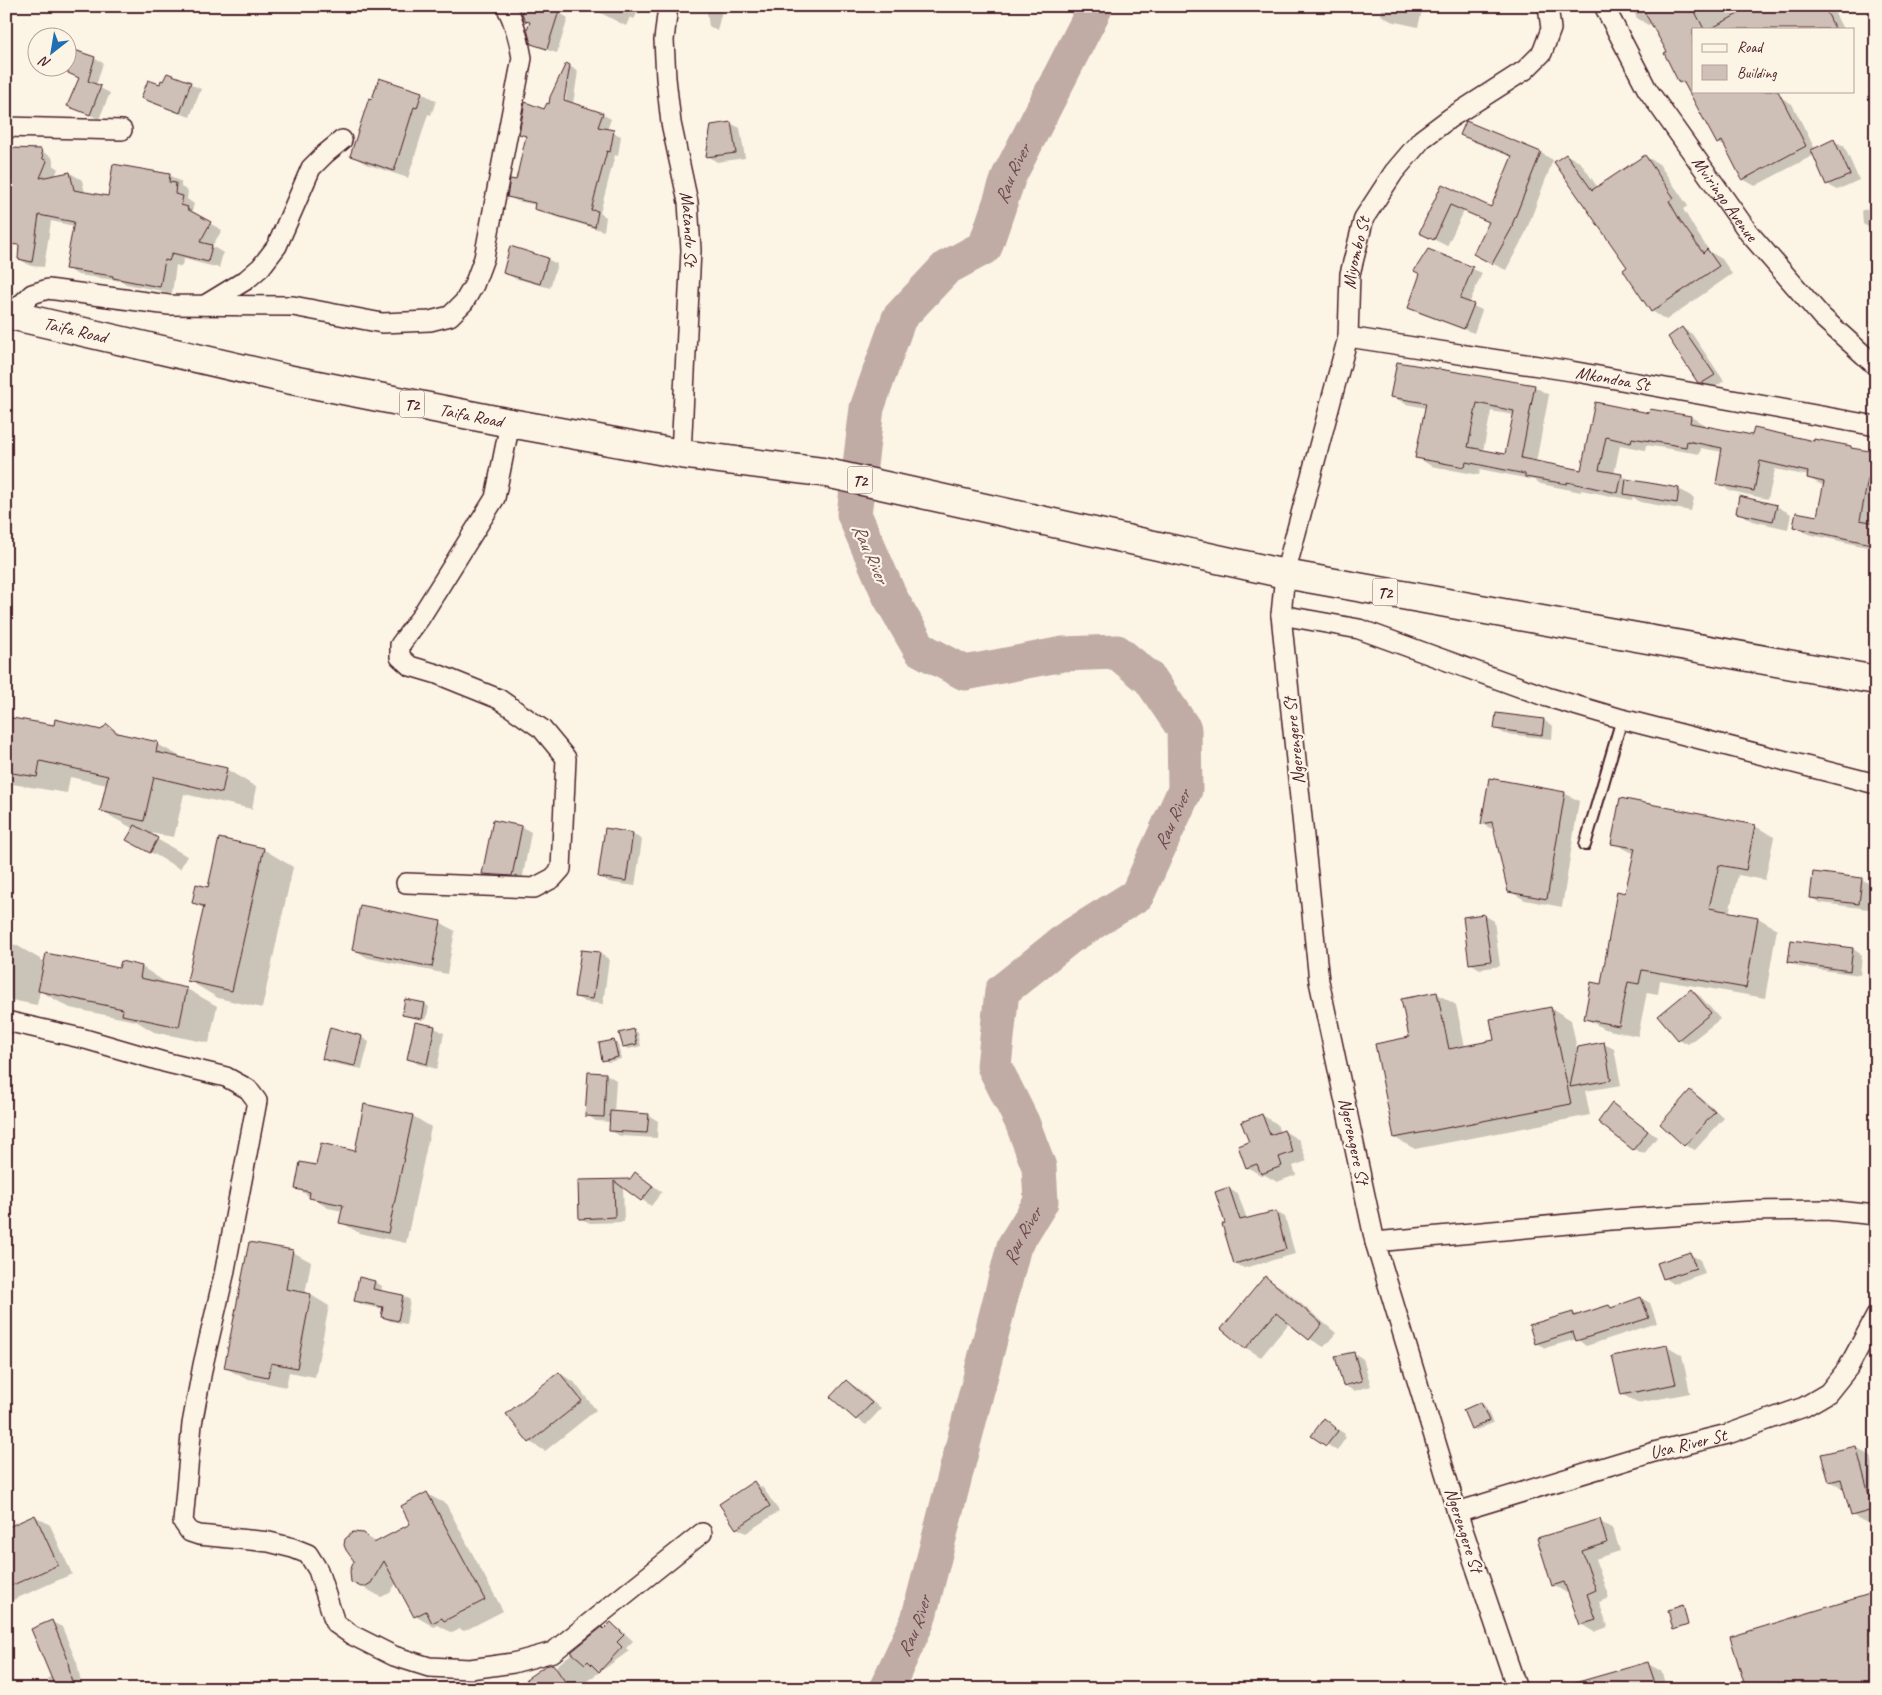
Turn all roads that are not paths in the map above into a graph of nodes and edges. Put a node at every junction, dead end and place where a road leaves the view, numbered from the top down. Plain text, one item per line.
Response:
1 (506, 6) edge
2 (668, 6) edge
3 (1548, 6) edge
4 (1604, 6) edge
5 (6, 126) edge
6 (122, 130) dead end
7 (342, 140) dead end
8 (205, 306) junction
9 (8, 314) edge
10 (1348, 337) junction
11 (1876, 366) edge
12 (510, 423) junction
13 (1876, 426) edge
14 (680, 454) junction
15 (1285, 574) junction
16 (1281, 615) junction
17 (1876, 680) edge
18 (1622, 719) junction
19 (1876, 768) edge
20 (1856, 779) junction
21 (1876, 784) edge
22 (1585, 844) dead end
23 (406, 883) dead end
24 (6, 1021) edge
25 (1876, 1215) edge
26 (1375, 1242) junction
27 (1876, 1316) edge
28 (1457, 1512) junction
29 (702, 1533) dead end
30 (1517, 1689) edge

1 - 8 street
2 - 14 street, Matandu St
3 - 10 street, Miyombo St
4 - 11 street, Mviringo Avenue
5 - 6 street
7 - 8 street
8 - 9 street
9 - 12 highway, Taifa Road / T2
10 - 13 street, Mkondoa St
10 - 15 street, Miyombo St
12 - 14 highway, Taifa Road / T2
12 - 23 street
14 - 15 highway, Taifa Road / T2
15 - 16 street, Ngerengere St
15 - 17 highway, T2
16 - 18 street
16 - 26 street, Ngerengere St
18 - 20 street
18 - 22 lane
19 - 20 street
20 - 21 street
24 - 29 street
25 - 26 street
26 - 28 street, Ngerengere St
27 - 28 street, Usa River St
28 - 30 street, Ngerengere St

